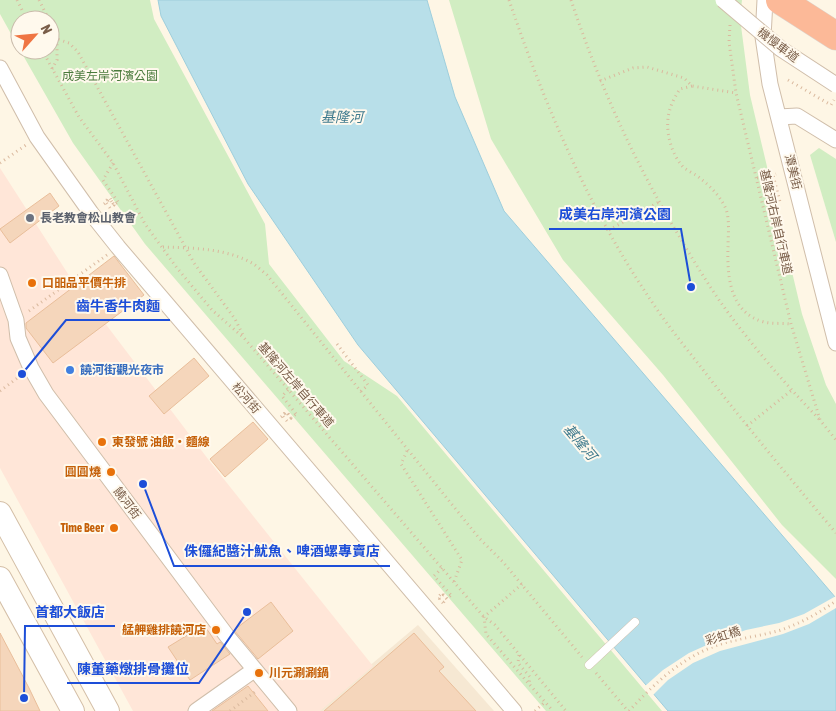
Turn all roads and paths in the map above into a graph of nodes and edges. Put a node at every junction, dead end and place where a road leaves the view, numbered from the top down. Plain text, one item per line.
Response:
1 (509, 0) edge
2 (571, 0) edge
3 (723, 0) edge
4 (766, 0) edge
5 (782, 0) edge
6 (730, 17) dead end
7 (836, 35) edge
8 (60, 40) edge
9 (47, 60) edge
10 (57, 60) edge
11 (0, 68) edge
12 (52, 69) junction
13 (788, 80) dead end
14 (600, 81) junction
15 (692, 86) junction
16 (836, 86) edge
17 (736, 93) junction
18 (836, 96) edge
19 (779, 117) junction
20 (37, 137) junction
21 (836, 140) edge
22 (0, 163) edge
23 (114, 163) junction
24 (774, 175) dead end
25 (757, 178) junction
26 (659, 202) junction
27 (104, 204) dead end
28 (609, 230) junction
29 (118, 247) junction
30 (163, 247) junction
31 (186, 248) junction
32 (0, 275) edge
33 (16, 320) junction
34 (791, 324) junction
35 (244, 338) junction
36 (836, 343) edge
37 (337, 344) dead end
38 (31, 368) junction
39 (288, 390) junction
40 (792, 390) junction
41 (0, 391) edge
42 (360, 392) junction
43 (287, 412) dead end
44 (820, 420) junction
45 (747, 426) junction
46 (836, 440) edge
47 (407, 451) junction
48 (0, 514) edge
49 (836, 533) edge
50 (442, 568) junction
51 (1, 581) edge
52 (454, 582) junction
53 (522, 584) junction
54 (443, 594) dead end
55 (836, 602) edge
56 (484, 617) junction
57 (635, 622) dead end
58 (520, 654) junction
59 (589, 665) junction
60 (254, 670) junction
61 (266, 684) junction
62 (530, 684) junction
63 (545, 702) junction
64 (72, 711) edge
65 (108, 711) edge
66 (196, 711) edge
67 (230, 711) edge
68 (289, 711) edge
69 (514, 711) edge
70 (535, 711) edge
71 (553, 711) edge
72 (566, 711) edge
73 (628, 711) edge

1 - 28 path
2 - 14 path
3 - 16 street, 機慢車道, bridge
4 - 19 street, 潭美街
5 - 7 highway
6 - 17 path, 基隆河右岸自行車道
8 - 31 path
9 - 12 path, 基隆河左岸自行車道
10 - 12 path
11 - 20 street, 松河街
12 - 23 path, 基隆河左岸自行車道
13 - 18 path
14 - 15 path
14 - 26 path
15 - 17 path
15 - 34 path
17 - 25 path, 基隆河右岸自行車道
19 - 21 street
19 - 36 street, 潭美街
20 - 22 path
20 - 29 street, 松河街
23 - 27 path, bridge
23 - 30 path, 基隆河左岸自行車道
24 - 25 path
25 - 34 path, 基隆河右岸自行車道
26 - 28 path
26 - 40 path
28 - 45 path
29 - 33 path
29 - 69 street, 松河街
30 - 31 path
30 - 35 path, 基隆河左岸自行車道
31 - 35 path
31 - 42 path
32 - 33 street, 饒河街
33 - 38 street, 饒河街
34 - 44 path, 基隆河右岸自行車道
35 - 39 path, 基隆河左岸自行車道
37 - 42 path
38 - 41 path
38 - 60 street, 饒河街
39 - 43 path, bridge
39 - 50 path, 基隆河左岸自行車道
40 - 44 path
40 - 45 path
42 - 47 path
44 - 46 path, 基隆河右岸自行車道
45 - 49 path
47 - 52 path
47 - 53 path
48 - 65 main road
50 - 52 path, 基隆河左岸自行車道
50 - 54 path, bridge
51 - 64 main road
52 - 56 path, 基隆河左岸自行車道
53 - 56 path
53 - 59 path
55 - 73 path, 彩虹橋
56 - 58 path, 基隆河左岸自行車道
56 - 62 path
57 - 59 lane
58 - 62 path
58 - 72 path, 基隆河左岸自行車道
59 - 73 path
60 - 61 street, 饒河街
60 - 66 street
61 - 67 path
61 - 68 street, 饒河街
62 - 63 path
63 - 70 path
63 - 71 path

